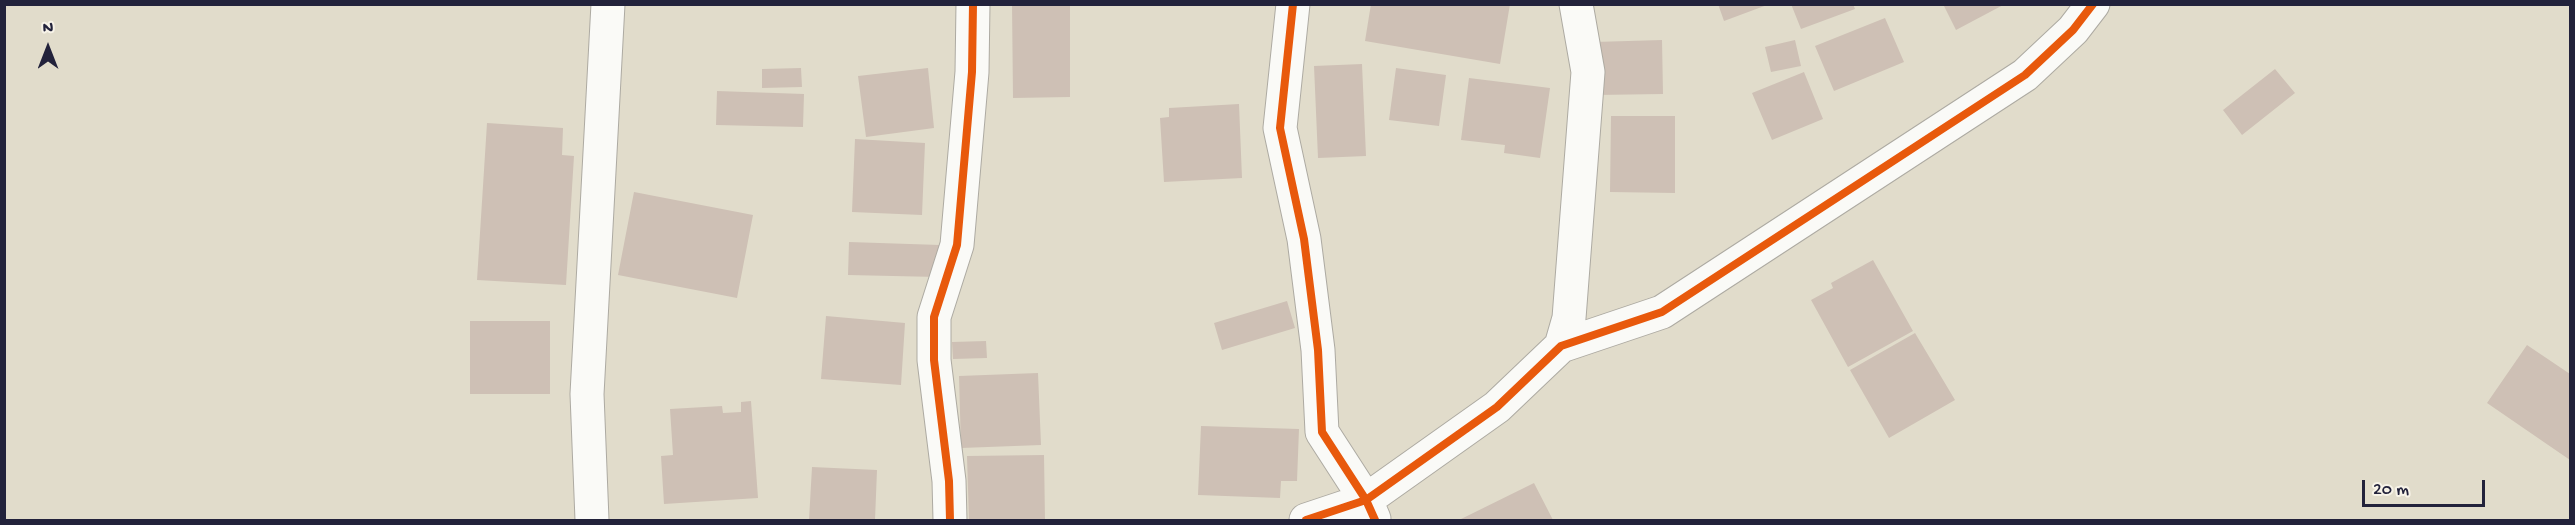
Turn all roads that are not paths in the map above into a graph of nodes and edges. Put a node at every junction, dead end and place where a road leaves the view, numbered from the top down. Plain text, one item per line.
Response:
1 (608, 4) edge
2 (974, 4) edge
3 (1293, 4) edge
4 (1576, 4) edge
5 (2093, 4) edge
6 (1561, 346) junction
7 (1371, 510) edge
8 (592, 520) edge
9 (950, 520) edge
10 (1306, 520) edge

1 - 8 street
2 - 9 street
3 - 7 street
4 - 6 street
5 - 6 street
6 - 7 street
7 - 10 street

